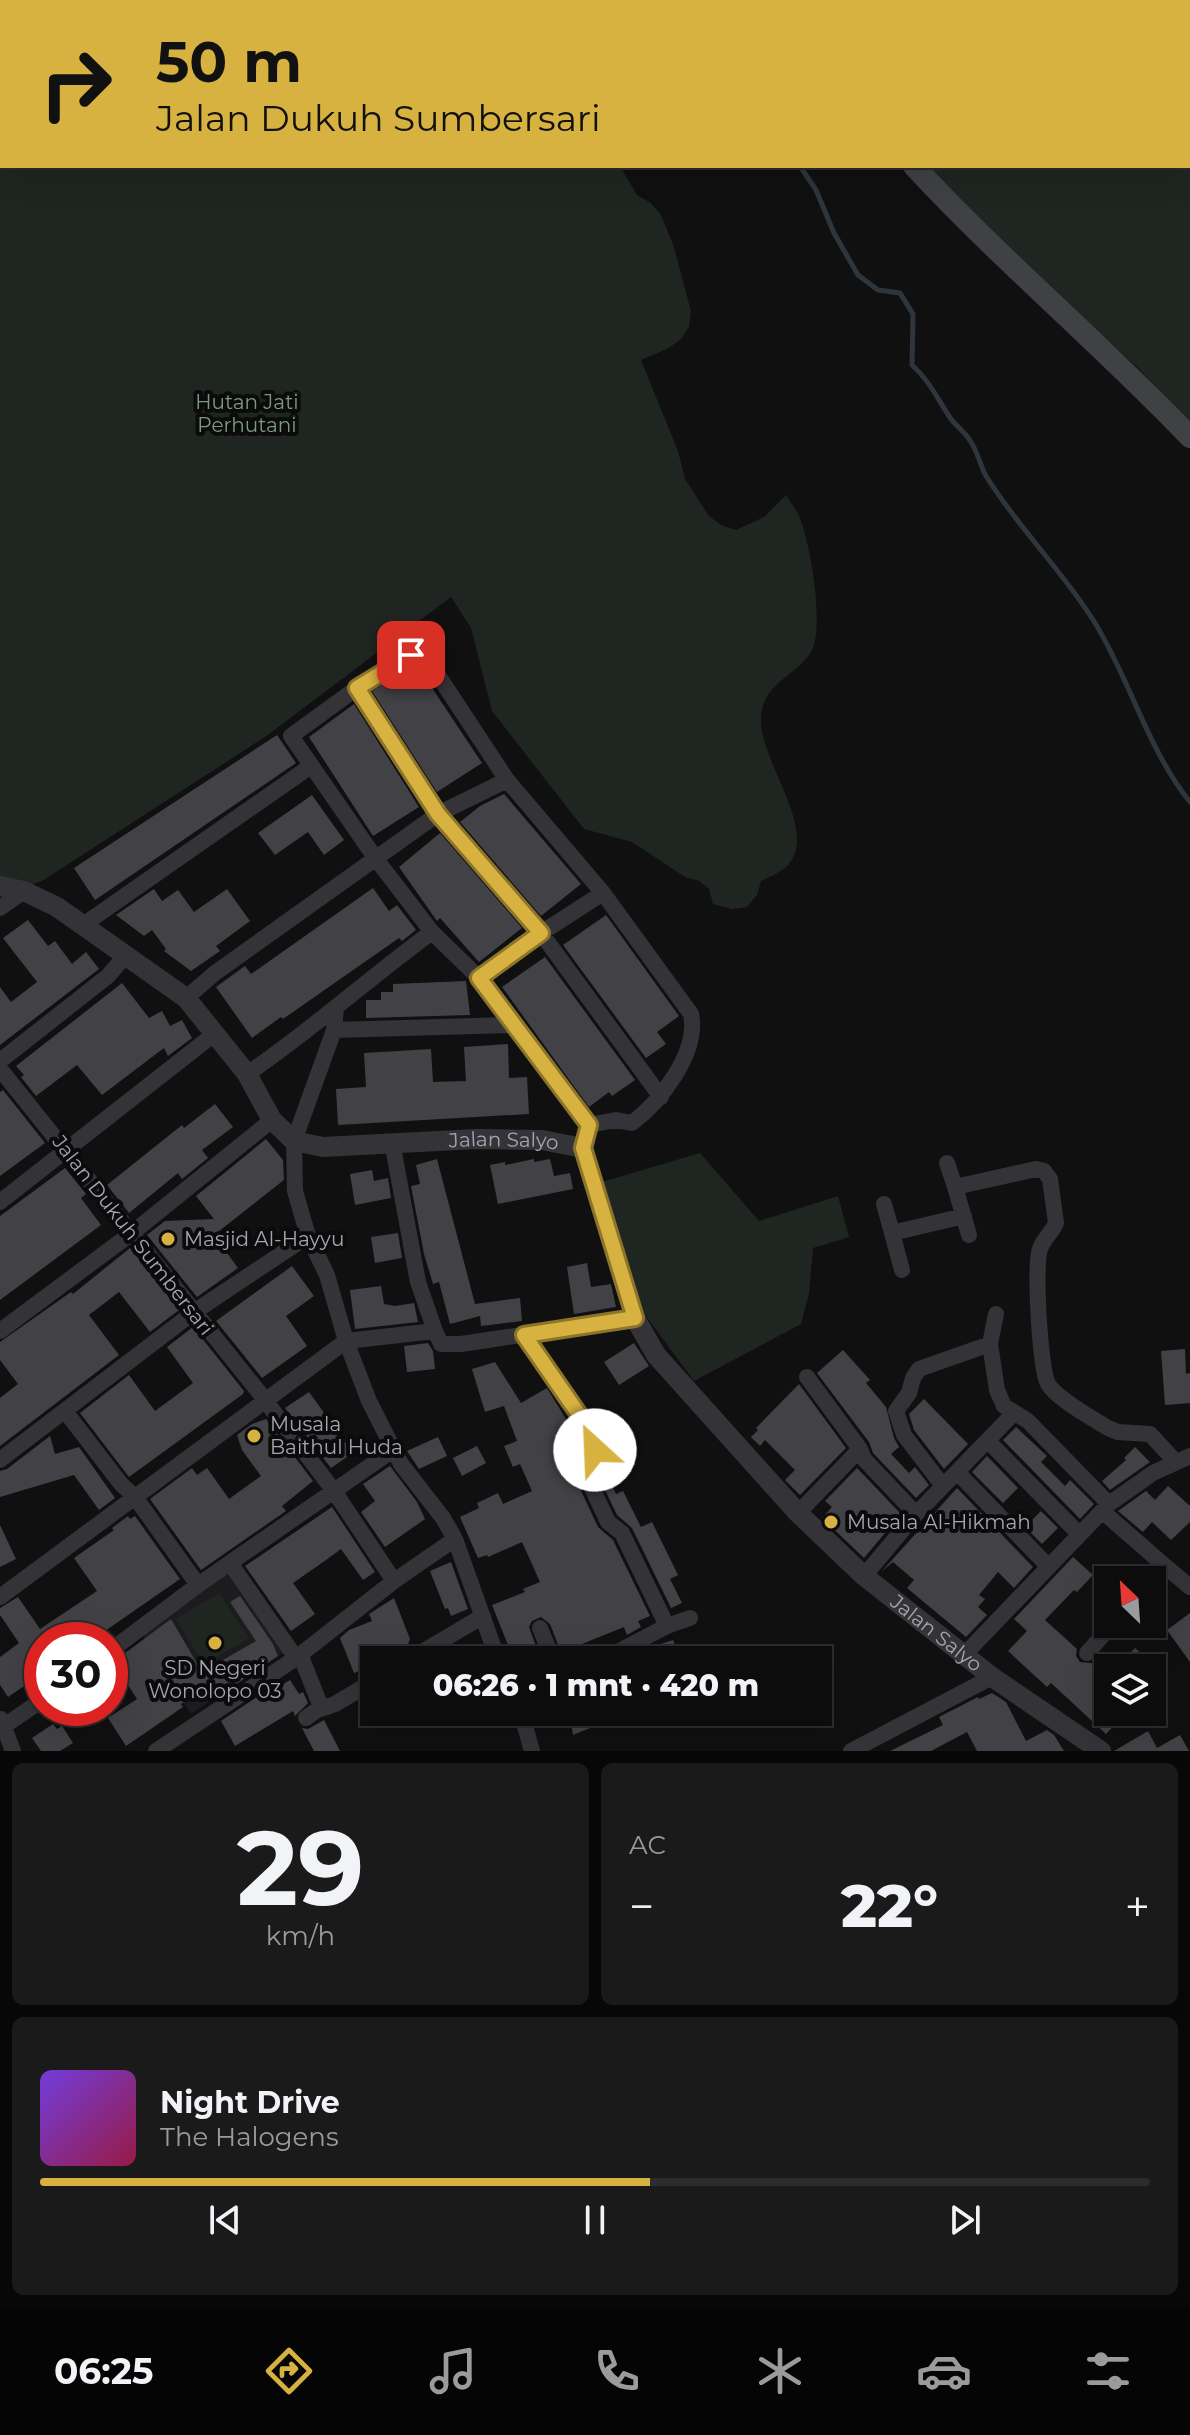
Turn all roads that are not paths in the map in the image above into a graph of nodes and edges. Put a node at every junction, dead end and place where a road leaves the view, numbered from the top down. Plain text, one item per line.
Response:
1 (916, 168) edge
2 (1190, 437) edge
3 (357, 688) junction
4 (311, 766) junction
5 (507, 780) junction
6 (438, 814) junction
7 (376, 859) junction
8 (0, 886) edge
9 (24, 891) junction
10 (603, 893) junction
11 (0, 908) edge
12 (83, 925) junction
13 (432, 932) junction
14 (541, 933) junction
15 (126, 955) junction
16 (479, 978) junction
17 (193, 992) junction
18 (336, 1007) junction
19 (514, 1025) junction
20 (334, 1030) junction
21 (213, 1035) junction
22 (0, 1061) edge
23 (0, 1069) edge
24 (247, 1074) junction
25 (661, 1097) junction
26 (272, 1120) junction
27 (589, 1125) junction
28 (294, 1141) junction
29 (392, 1142) junction
30 (583, 1148) junction
31 (66, 1149) junction
32 (947, 1163) dead end
33 (955, 1187) junction
34 (0, 1202) edge
35 (884, 1204) dead end
36 (964, 1216) junction
37 (132, 1233) junction
38 (892, 1233) junction
39 (969, 1235) dead end
40 (308, 1236) junction
41 (902, 1270) dead end
42 (194, 1312) junction
43 (996, 1314) dead end
44 (635, 1318) junction
45 (0, 1331) edge
46 (435, 1331) junction
47 (524, 1335) junction
48 (346, 1341) junction
49 (990, 1344) junction
50 (807, 1377) dead end
51 (266, 1401) junction
52 (65, 1411) junction
53 (1014, 1413) junction
54 (988, 1441) junction
55 (860, 1449) junction
56 (393, 1450) junction
57 (1182, 1459) edge
58 (0, 1460) edge
59 (957, 1472) junction
60 (943, 1486) junction
61 (334, 1491) junction
62 (135, 1497) junction
63 (1106, 1507) junction
64 (798, 1513) junction
65 (916, 1514) junction
66 (1078, 1533) junction
67 (455, 1539) junction
68 (230, 1563) junction
69 (1165, 1566) edge
70 (1049, 1567) junction
71 (1166, 1567) edge
72 (864, 1576) junction
73 (394, 1581) junction
74 (198, 1585) junction
75 (1190, 1587) edge
76 (0, 1597) edge
77 (483, 1616) junction
78 (690, 1618) dead end
79 (667, 1626) junction
80 (540, 1628) dead end
81 (128, 1638) edge
82 (1100, 1638) edge
83 (433, 1646) edge
84 (493, 1646) edge
85 (547, 1646) edge
86 (629, 1646) edge
87 (1087, 1653) dead end
88 (964, 1655) junction
89 (298, 1656) junction
90 (992, 1677) junction
91 (360, 1689) edge
92 (328, 1707) junction
93 (24, 1710) edge
94 (306, 1718) dead end
95 (2, 1723) edge
96 (525, 1726) edge
97 (13, 1751) edge
98 (156, 1751) edge
99 (532, 1751) edge
100 (851, 1751) edge
101 (1101, 1751) edge

1 - 2 main road
3 - 4 street
3 - 5 street
3 - 6 street
4 - 7 street
4 - 12 street
5 - 6 street
5 - 10 street
6 - 7 street
6 - 14 street
7 - 13 street
7 - 17 street
8 - 9 street
9 - 11 street
9 - 12 street
10 - 14 street
10 - 25 street
12 - 15 street
13 - 16 street
13 - 18 street
14 - 16 street
14 - 25 street
15 - 17 street
15 - 22 street
16 - 19 street
17 - 21 street
18 - 20 street
18 - 24 street
19 - 20 street
19 - 27 street
20 - 28 street
21 - 24 street
21 - 31 street
23 - 31 street, Jalan Dukuh Sumbersari
24 - 26 street
25 - 27 street
26 - 28 street
26 - 37 street
27 - 30 street
28 - 29 street, Jalan Salyo
28 - 40 street
29 - 30 street, Jalan Salyo
29 - 46 street
30 - 44 street, Jalan Salyo
31 - 34 street
31 - 37 street, Jalan Dukuh Sumbersari
32 - 33 street
33 - 36 street
33 - 57 street
35 - 38 street
36 - 38 street
36 - 39 street
37 - 42 street, Jalan Dukuh Sumbersari
37 - 45 street
38 - 41 street
40 - 42 street
40 - 48 street
42 - 51 street, Jalan Dukuh Sumbersari
42 - 52 street
43 - 49 street
44 - 47 street
44 - 64 street, Jalan Salyo
46 - 47 street
46 - 48 street
47 - 79 street
48 - 51 street
48 - 56 street
49 - 53 street
49 - 60 street
50 - 55 street
51 - 61 street, Jalan Dukuh Sumbersari
51 - 62 street
52 - 58 street
52 - 62 street
53 - 54 street
53 - 63 street
54 - 59 street
54 - 66 street
55 - 64 street
55 - 65 street
56 - 61 street
56 - 67 street
57 - 63 street
59 - 60 street
59 - 70 street
60 - 65 street
61 - 68 street
61 - 73 street, Jalan Dukuh Sumbersari
62 - 74 street
62 - 76 street
63 - 66 street
63 - 69 street
64 - 72 street, Jalan Salyo
65 - 72 street
66 - 70 street
67 - 73 street
67 - 77 street
68 - 74 street
68 - 89 street
70 - 88 street
71 - 75 street
72 - 88 street, Jalan Salyo
73 - 89 street
74 - 81 street
77 - 83 street
77 - 84 street
78 - 79 street
79 - 86 street
80 - 85 street
82 - 87 street
88 - 90 street, Jalan Salyo
89 - 92 street
89 - 98 street
90 - 100 street
90 - 101 street, Jalan Salyo
91 - 92 street
92 - 94 street
93 - 95 street
95 - 97 street
96 - 99 street

